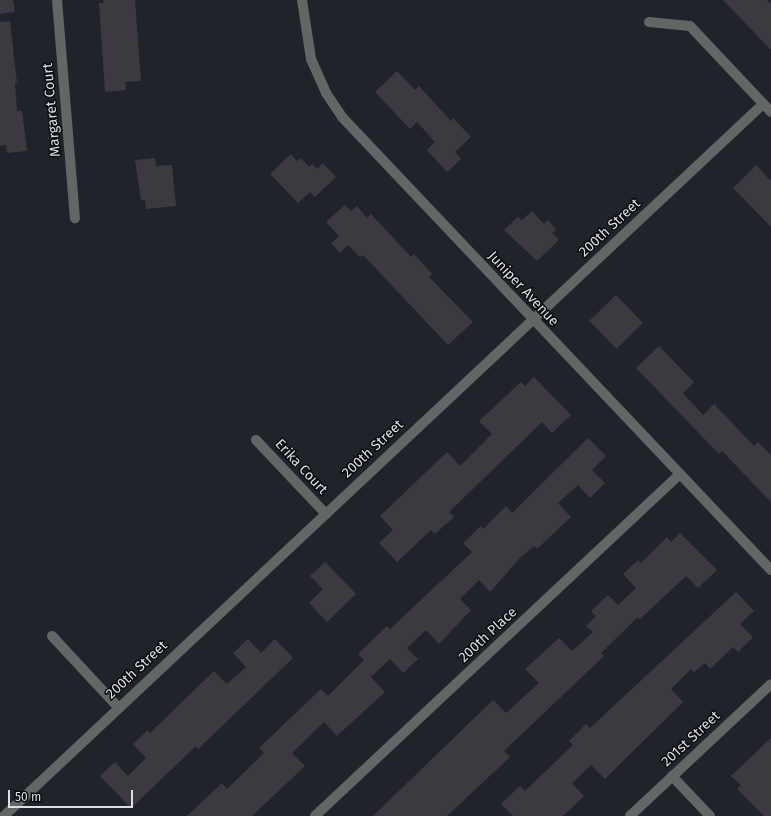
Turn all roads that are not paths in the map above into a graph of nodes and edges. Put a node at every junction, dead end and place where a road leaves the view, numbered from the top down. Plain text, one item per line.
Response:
1 (57, 0) edge
2 (302, 0) edge
3 (649, 22) dead end
4 (763, 104) junction
5 (771, 112) edge
6 (75, 218) dead end
7 (532, 319) junction
8 (256, 440) dead end
9 (680, 474) junction
10 (326, 514) junction
11 (771, 570) edge
12 (52, 636) dead end
13 (771, 684) edge
14 (118, 707) junction
15 (672, 776) junction
16 (4, 816) edge
17 (315, 816) edge
18 (630, 816) edge
19 (710, 816) edge

1 - 6 street, Margaret Court
2 - 7 street, Juniper Avenue
3 - 4 street
4 - 5 street
4 - 7 street, 200th Street
7 - 9 street, Juniper Avenue
7 - 10 street, 200th Street
8 - 10 street, Erika Court
9 - 11 street, Juniper Avenue
9 - 17 street, 200th Place
10 - 14 street, 200th Street
12 - 14 street
13 - 15 street, 201st Street
14 - 16 street, 200th Street
15 - 18 street, 201st Street
15 - 19 street

